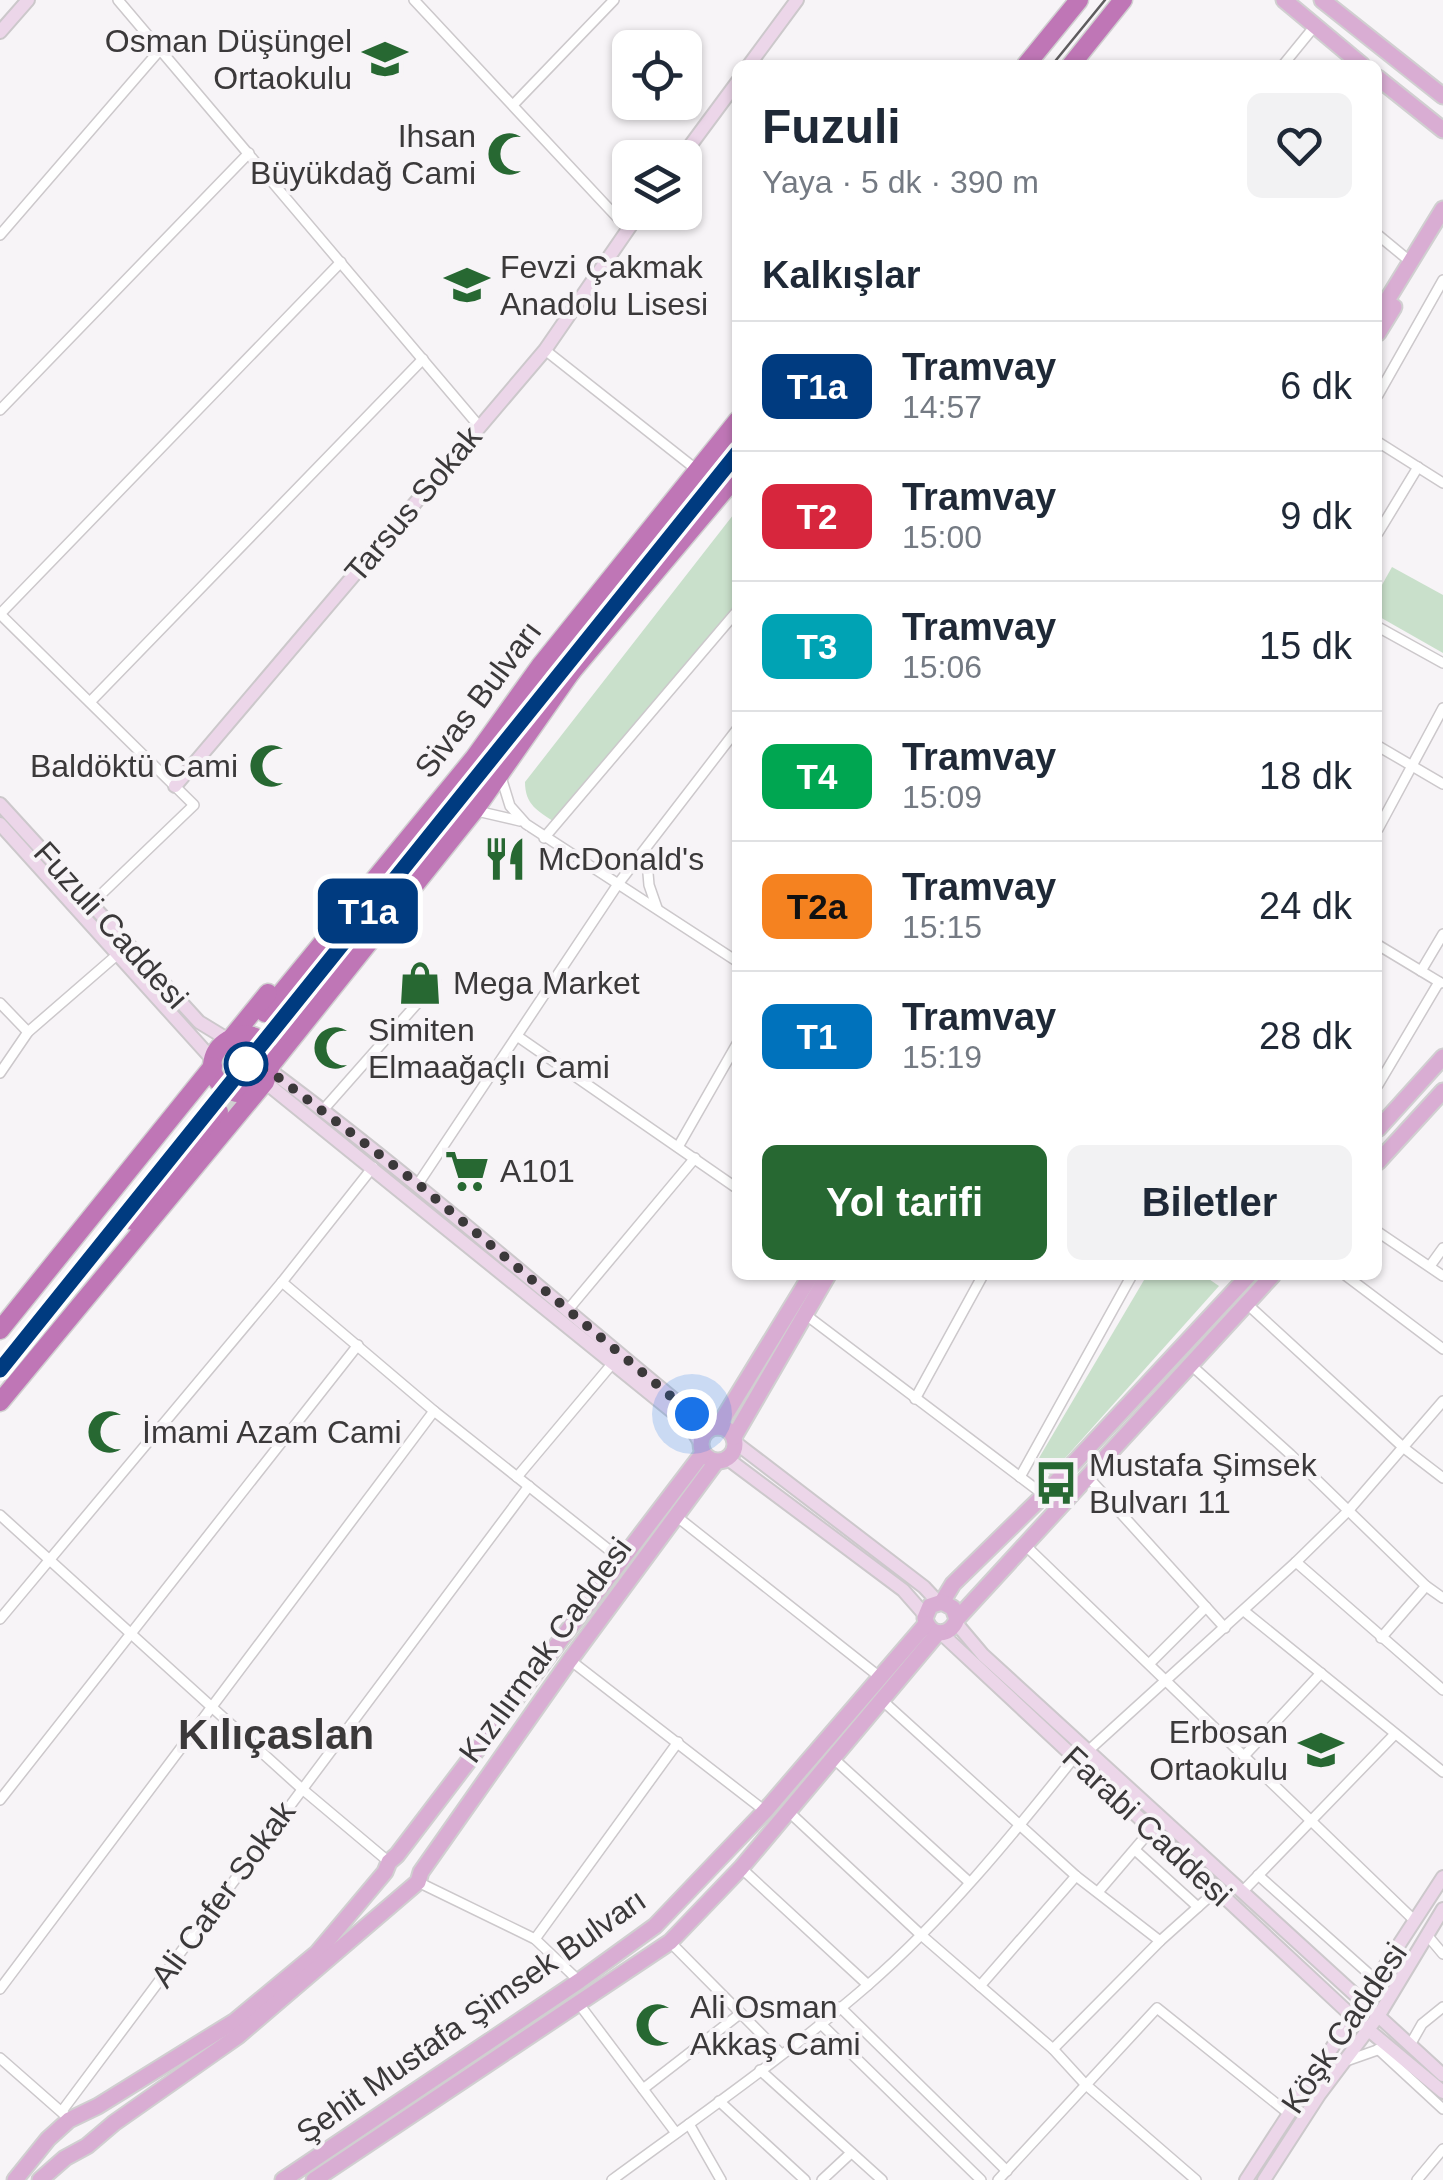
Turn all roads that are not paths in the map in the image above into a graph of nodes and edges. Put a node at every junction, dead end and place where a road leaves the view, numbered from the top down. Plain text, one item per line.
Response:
1 (28, 0) edge
2 (118, 0) edge
3 (614, 0) edge
4 (797, 0) edge
5 (1079, 0) edge
6 (1123, 0) edge
7 (1284, 0) edge
8 (419, 2) edge
9 (1328, 2) edge
10 (1314, 28) junction
11 (0, 32) edge
12 (160, 51) junction
13 (753, 60) edge
14 (1030, 60) edge
15 (1075, 60) edge
16 (1287, 60) edge
17 (1356, 60) edge
18 (1382, 81) edge
19 (732, 89) edge
20 (1443, 96) edge
21 (513, 105) junction
22 (1443, 130) edge
23 (694, 140) edge
24 (249, 153) junction
25 (1443, 209) edge
26 (612, 212) edge
27 (627, 230) edge
28 (1443, 230) edge
29 (0, 235) edge
30 (1382, 238) edge
31 (341, 262) junction
32 (1412, 263) junction
33 (1443, 280) edge
34 (1382, 309) edge
35 (1382, 327) edge
36 (545, 350) junction
37 (423, 360) junction
38 (1382, 388) edge
39 (0, 410) edge
40 (479, 426) junction
41 (732, 427) edge
42 (1382, 444) edge
43 (1418, 467) junction
44 (697, 470) junction
45 (732, 481) edge
46 (1443, 483) edge
47 (1382, 527) edge
48 (0, 614) edge
49 (732, 617) edge
50 (1382, 629) edge
51 (1443, 662) edge
52 (540, 666) junction
53 (572, 671) junction
54 (90, 702) junction
55 (1443, 708) edge
56 (732, 736) edge
57 (1382, 748) edge
58 (1412, 766) junction
59 (500, 776) junction
60 (1443, 784) edge
61 (175, 786) junction
62 (0, 804) edge
63 (474, 811) junction
64 (1382, 822) edge
65 (0, 824) edge
66 (526, 824) junction
67 (544, 838) junction
68 (646, 848) junction
69 (618, 884) junction
70 (91, 904) junction
71 (658, 910) junction
72 (1443, 934) edge
73 (1382, 947) edge
74 (118, 954) junction
75 (732, 958) edge
76 (1422, 972) junction
77 (436, 982) dead end
78 (1441, 984) edge
79 (0, 1003) edge
80 (265, 1012) tunnel mouth
81 (288, 1029) tunnel mouth
82 (28, 1032) junction
83 (517, 1036) junction
84 (230, 1038) junction
85 (732, 1053) edge
86 (1443, 1058) edge
87 (213, 1063) junction
88 (0, 1073) edge
89 (265, 1077) junction
90 (1382, 1079) edge
91 (1443, 1091) edge
92 (202, 1093) tunnel mouth
93 (324, 1110) junction
94 (219, 1112) tunnel mouth
95 (1382, 1125) edge
96 (678, 1148) junction
97 (695, 1158) junction
98 (1382, 1158) edge
99 (373, 1167) junction
100 (418, 1184) junction
101 (732, 1185) edge
102 (1382, 1235) edge
103 (1443, 1248) edge
104 (1430, 1266) junction
105 (1443, 1276) edge
106 (808, 1280) edge
107 (825, 1280) edge
108 (980, 1280) edge
109 (1129, 1280) edge
110 (1245, 1280) edge
111 (1269, 1280) edge
112 (1352, 1280) edge
113 (282, 1282) junction
114 (1247, 1304) junction
115 (567, 1311) junction
116 (806, 1314) junction
117 (0, 1330) edge
118 (0, 1344) edge
119 (358, 1345) junction
120 (1443, 1349) edge
121 (612, 1364) junction
122 (1192, 1366) junction
123 (0, 1390) edge
124 (915, 1399) junction
125 (1443, 1401) edge
126 (0, 1402) edge
127 (434, 1411) junction
128 (716, 1427) junction
129 (735, 1440) junction
130 (1404, 1448) junction
131 (712, 1454) junction
132 (517, 1477) junction
133 (1020, 1477) junction
134 (1088, 1477) junction
135 (1443, 1478) edge
136 (529, 1486) junction
137 (1044, 1496) junction
138 (1348, 1510) junction
139 (0, 1515) edge
140 (676, 1516) junction
141 (1025, 1545) junction
142 (49, 1558) junction
143 (623, 1561) junction
144 (1296, 1562) junction
145 (1426, 1586) junction
146 (1443, 1598) edge
147 (940, 1602) junction
148 (1206, 1607) junction
149 (1244, 1611) junction
150 (0, 1619) edge
151 (956, 1621) junction
152 (933, 1626) junction
153 (1225, 1628) junction
154 (130, 1634) junction
155 (1382, 1638) junction
156 (570, 1660) junction
157 (1150, 1663) junction
158 (1321, 1674) junction
159 (881, 1678) junction
160 (1167, 1680) junction
161 (1443, 1690) edge
162 (884, 1702) junction
163 (214, 1708) junction
164 (1395, 1734) junction
165 (678, 1742) junction
166 (1089, 1750) junction
167 (1245, 1756) junction
168 (834, 1759) junction
169 (1073, 1759) junction
170 (1443, 1772) edge
171 (301, 1788) junction
172 (0, 1800) edge
173 (765, 1811) junction
174 (788, 1812) junction
175 (1312, 1820) junction
176 (1021, 1824) junction
177 (1151, 1830) junction
178 (1134, 1850) junction
179 (390, 1863) junction
180 (741, 1868) junction
181 (1258, 1875) junction
182 (1076, 1876) junction
183 (1443, 1877) edge
184 (416, 1881) junction
185 (968, 1881) junction
186 (1217, 1890) junction
187 (1243, 1891) junction
188 (1098, 1892) junction
189 (1198, 1907) junction
190 (1443, 1909) edge
191 (1415, 1921) junction
192 (920, 1934) junction
193 (1427, 1936) junction
194 (535, 1938) junction
195 (1160, 1941) junction
196 (670, 1942) junction
197 (1443, 1954) edge
198 (1368, 1973) dead end
199 (579, 1981) junction
200 (868, 1985) junction
201 (980, 1986) junction
202 (0, 1989) edge
203 (1364, 2001) junction
204 (578, 2004) junction
205 (840, 2007) junction
206 (1443, 2007) edge
207 (740, 2014) junction
208 (1379, 2015) junction
209 (1354, 2017) junction
210 (820, 2023) junction
211 (1368, 2028) junction
212 (1410, 2045) junction
213 (1385, 2048) junction
214 (1053, 2049) junction
215 (781, 2054) junction
216 (0, 2058) edge
217 (1343, 2062) junction
218 (760, 2070) junction
219 (1443, 2075) edge
220 (1085, 2084) junction
221 (643, 2090) junction
222 (1443, 2092) edge
223 (929, 2094) junction
224 (719, 2101) junction
225 (1443, 2109) edge
226 (912, 2112) junction
227 (1288, 2113) junction
228 (69, 2118) junction
229 (689, 2124) junction
230 (676, 2134) junction
231 (87, 2145) junction
232 (1443, 2149) edge
233 (851, 2153) junction
234 (1007, 2170) junction
235 (15, 2180) edge
236 (40, 2180) edge
237 (282, 2180) edge
238 (314, 2180) edge
239 (612, 2180) edge
240 (721, 2180) edge
241 (804, 2180) edge
242 (822, 2180) edge
243 (882, 2180) edge
244 (981, 2180) edge
245 (998, 2180) edge
246 (1196, 2180) edge
247 (1246, 2180) edge
248 (1264, 2180) edge
249 (1417, 2180) edge

1 - 11 street
2 - 12 street
3 - 21 street
4 - 13 street
5 - 14 highway
6 - 15 highway
7 - 10 main road
8 - 21 street
9 - 20 main road
10 - 16 street
10 - 17 main road
12 - 24 street
12 - 29 street
18 - 22 main road
19 - 23 street
21 - 26 street
24 - 31 street
24 - 39 street
25 - 32 main road
27 - 36 street, Tarsus Sokak
28 - 35 main road
30 - 32 street
31 - 37 street
31 - 48 street
32 - 34 main road
33 - 38 street
36 - 40 street, Tarsus Sokak
36 - 44 street
37 - 40 street
37 - 54 street
40 - 61 street, Tarsus Sokak
41 - 44 highway, Sivas Bulvarı
42 - 43 street
43 - 46 street
43 - 47 street
44 - 52 highway, Sivas Bulvarı
45 - 53 highway, Sivas Bulvarı
48 - 54 street
49 - 67 street
50 - 51 street
52 - 80 highway, Sivas Bulvarı
52 - 84 highway
53 - 59 highway
53 - 81 highway, Sivas Bulvarı
54 - 61 street
55 - 58 street
56 - 68 street
57 - 58 street
58 - 60 street
58 - 64 street
59 - 63 highway
59 - 66 street
61 - 70 street
62 - 70 street, Fuzuli Caddesi
63 - 66 street
63 - 89 highway
65 - 74 street, Fuzuli Caddesi
66 - 67 street
67 - 69 street
68 - 69 street
68 - 71 street
69 - 71 street
69 - 83 street
70 - 84 street, Fuzuli Caddesi
71 - 75 street
72 - 76 street
73 - 76 street
74 - 82 street
74 - 87 street, Fuzuli Caddesi
76 - 78 street
77 - 93 street
78 - 90 street
79 - 82 street
82 - 88 street
83 - 96 street
83 - 100 street
84 - 87 highway
84 - 89 highway
85 - 96 street
86 - 95 main road
87 - 89 highway
87 - 117 highway
89 - 93 street
89 - 99 street, Farabi Caddesi
89 - 126 highway
91 - 98 main road
92 - 118 highway
93 - 100 street
94 - 123 highway
96 - 97 street
97 - 101 street
97 - 115 street
99 - 113 street
99 - 121 street, Farabi Caddesi
100 - 115 street
102 - 104 street
103 - 104 street
104 - 105 street
106 - 128 main road
107 - 116 main road
108 - 124 street
109 - 133 street
110 - 137 main road
111 - 114 main road
112 - 120 street
113 - 119 street
113 - 142 street
114 - 122 main road
114 - 130 street
115 - 128 street
116 - 124 street
116 - 129 main road
119 - 127 street
119 - 154 street
121 - 131 street, Farabi Caddesi
121 - 132 street
122 - 134 main road
122 - 138 street
124 - 133 street
125 - 130 street
127 - 132 street
127 - 163 street
128 - 129 main road
128 - 131 main road
129 - 131 main road
129 - 147 street
130 - 135 street
130 - 138 street
131 - 140 main road, Kızılırmak Caddesi
131 - 143 main road, Kızılırmak Caddesi
131 - 152 street, Farabi Caddesi
132 - 136 street
133 - 137 street
134 - 141 main road
134 - 148 street
136 - 143 street
136 - 171 street, Ali Cafer Sokak
137 - 147 main road
138 - 144 street
138 - 145 street
139 - 142 street
140 - 156 main road, Kızılırmak Caddesi
140 - 159 street
141 - 151 main road
141 - 157 street
142 - 150 street
142 - 154 street
143 - 179 main road, Kızılırmak Caddesi
144 - 149 street
144 - 155 street
145 - 146 street
145 - 155 street
147 - 151 main road
147 - 152 main road
148 - 153 street
148 - 157 street
149 - 153 street
149 - 158 street
151 - 152 main road
151 - 166 street, Farabi Caddesi
152 - 159 main road, Şehit Mustafa Şimsek Bulvarı
152 - 162 main road, Şehit Mustafa Şimsek Bulvarı
152 - 169 street, Farabi Caddesi
153 - 160 street
154 - 163 street
154 - 172 street
155 - 161 street
156 - 165 street
156 - 184 main road, Kızılırmak Caddesi
157 - 160 street
158 - 164 street
158 - 167 street
159 - 173 main road, Şehit Mustafa Şimsek Bulvarı
160 - 166 street
160 - 167 street
162 - 168 main road, Şehit Mustafa Şimsek Bulvarı
162 - 176 street
163 - 171 street
163 - 202 street
164 - 170 street
164 - 175 street
165 - 173 street
165 - 194 street
166 - 187 street, Farabi Caddesi
167 - 175 street
168 - 174 main road, Şehit Mustafa Şimsek Bulvarı
168 - 185 street
169 - 176 street
169 - 177 street, Farabi Caddesi
171 - 179 street
171 - 228 street, Ali Cafer Sokak
173 - 199 main road, Şehit Mustafa Şimsek Bulvarı
174 - 180 main road, Şehit Mustafa Şimsek Bulvarı
174 - 192 street
175 - 181 street
175 - 191 street
176 - 182 street
176 - 185 street
177 - 178 street
177 - 186 street, Farabi Caddesi
178 - 188 street
178 - 189 street
179 - 184 main road
179 - 184 main road
179 - 228 main road, Kızılırmak Caddesi
180 - 196 main road, Şehit Mustafa Şimsek Bulvarı
180 - 200 street
181 - 187 street
181 - 198 street
182 - 188 street
182 - 201 street
183 - 191 street, Köşk Caddesi
184 - 194 street
184 - 231 main road, Kızılırmak Caddesi
185 - 192 street
186 - 189 street
186 - 209 street, Farabi Caddesi
187 - 203 street, Farabi Caddesi
188 - 195 street
189 - 195 street
190 - 193 street, Köşk Caddesi
191 - 203 street, Köşk Caddesi
192 - 200 street
192 - 201 street
193 - 197 street
193 - 208 street, Köşk Caddesi
194 - 199 street
195 - 214 street
196 - 204 main road, Şehit Mustafa Şimsek Bulvarı
196 - 207 street
199 - 237 main road, Şehit Mustafa Şimsek Bulvarı
200 - 205 street
201 - 214 street
203 - 208 street, Farabi Caddesi
203 - 209 street, Köşk Caddesi
204 - 221 street
204 - 238 main road, Şehit Mustafa Şimsek Bulvarı
205 - 210 street
205 - 223 street
206 - 212 street
207 - 215 street
207 - 221 street
208 - 211 street, Köşk Caddesi
208 - 212 street, Farabi Caddesi
209 - 211 street, Farabi Caddesi
209 - 227 street, Köşk Caddesi
210 - 215 street
210 - 226 street
211 - 213 street, Farabi Caddesi
211 - 217 street, Köşk Caddesi
212 - 219 street, Farabi Caddesi
213 - 217 street
213 - 222 street, Farabi Caddesi
213 - 225 street
214 - 220 street
215 - 218 street
216 - 228 street
217 - 248 street, Köşk Caddesi
218 - 224 street
218 - 233 street
220 - 227 street
220 - 234 street
220 - 246 street
221 - 230 street
223 - 226 street
223 - 234 street
224 - 229 street
224 - 241 street
226 - 244 street
227 - 247 street, Köşk Caddesi
228 - 231 main road
228 - 231 main road
228 - 235 main road, Kızılırmak Caddesi
229 - 230 street
229 - 240 street
230 - 239 street
231 - 236 main road, Kızılırmak Caddesi
232 - 249 street
233 - 242 street
233 - 243 street
234 - 245 street

